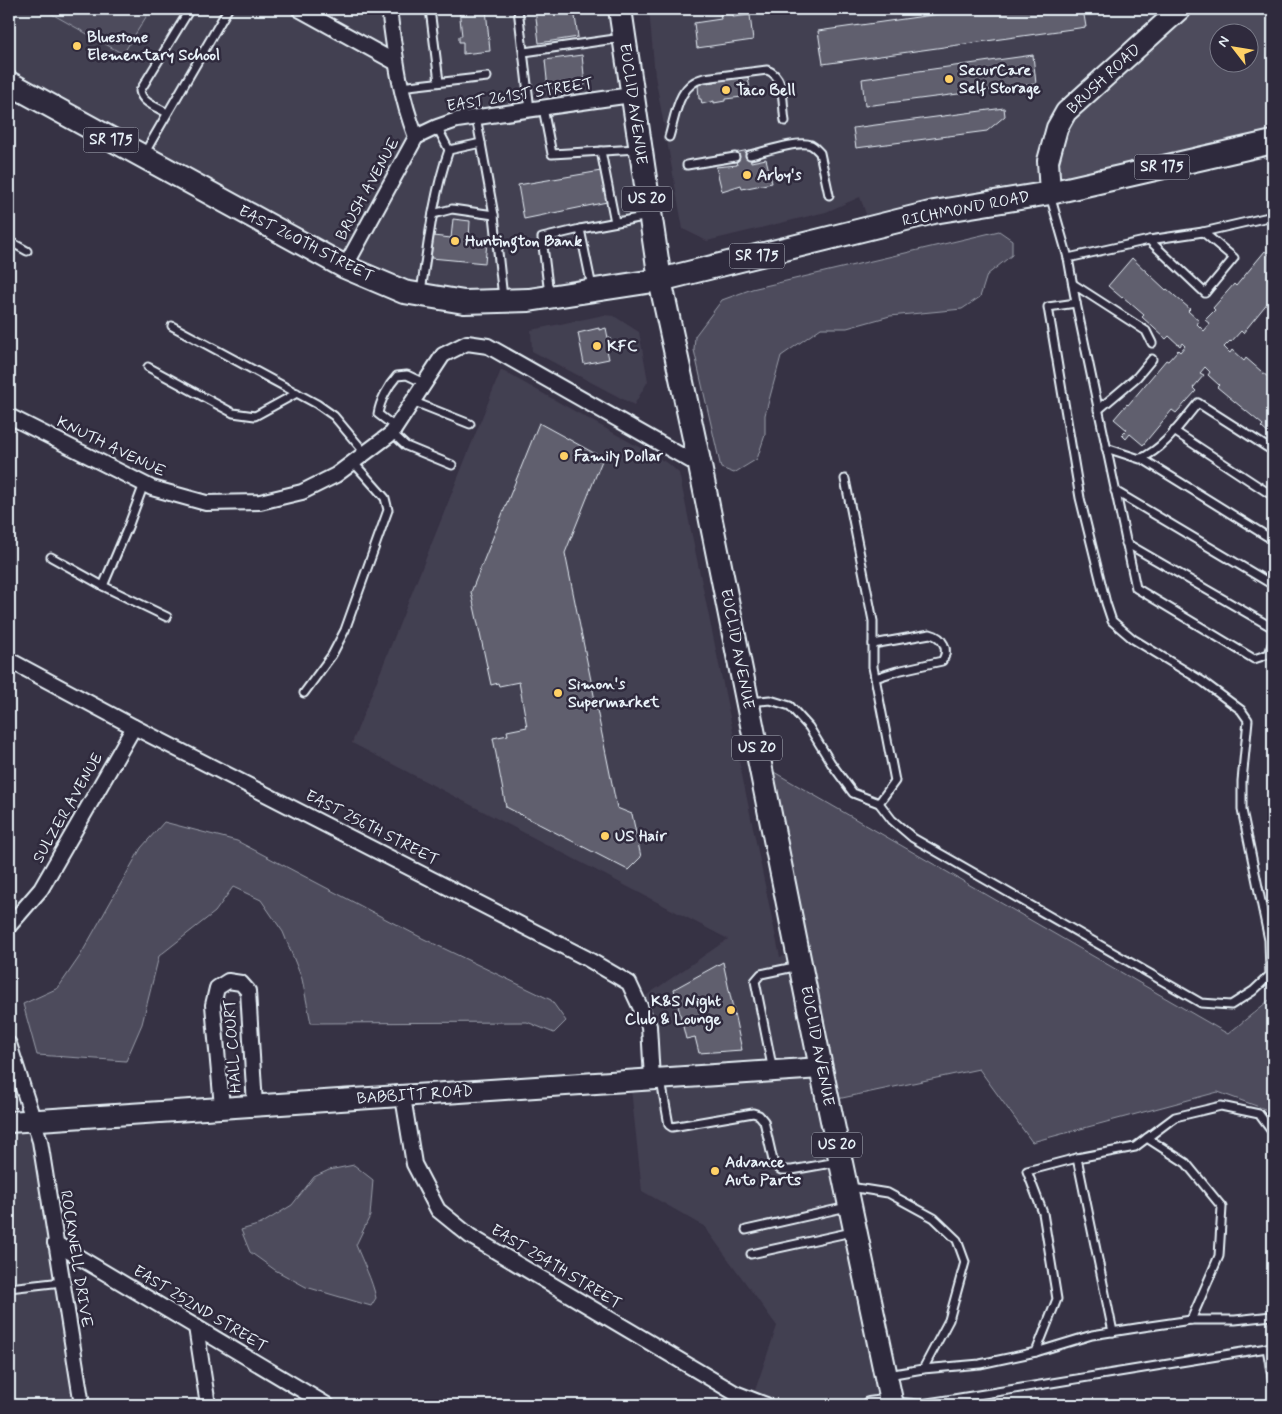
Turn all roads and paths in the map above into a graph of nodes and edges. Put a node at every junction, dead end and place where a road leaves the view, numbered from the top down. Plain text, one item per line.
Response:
1 (190, 9) edge
2 (228, 9) edge
3 (299, 9) edge
4 (389, 9) edge
5 (430, 9) edge
6 (518, 9) edge
7 (620, 9) edge
8 (1180, 9) edge
9 (624, 38) junction
10 (524, 52) junction
11 (395, 62) junction
12 (487, 76) dead end
13 (439, 82) junction
14 (9, 83) edge
15 (400, 87) junction
16 (632, 95) junction
17 (537, 109) junction
18 (167, 113) junction
19 (476, 117) junction
20 (784, 121) dead end
21 (437, 127) junction
22 (669, 137) dead end
23 (416, 138) junction
24 (1273, 142) edge
25 (481, 143) junction
26 (640, 149) junction
27 (449, 150) junction
28 (601, 151) junction
29 (750, 155) dead end
30 (142, 157) junction
31 (735, 158) dead end
32 (687, 165) dead end
33 (1050, 193) junction
34 (829, 196) dead end
35 (433, 214) junction
36 (494, 215) junction
37 (650, 216) junction
38 (1273, 216) edge
39 (615, 222) junction
40 (580, 229) junction
41 (1203, 232) junction
42 (1149, 240) junction
43 (9, 241) edge
44 (27, 251) dead end
45 (1068, 258) junction
46 (345, 267) junction
47 (660, 280) junction
48 (1073, 284) junction
49 (593, 289) junction
50 (420, 295) junction
51 (550, 297) junction
52 (504, 301) junction
53 (1076, 303) junction
54 (172, 326) dead end
55 (1152, 343) dead end
56 (1152, 359) dead end
57 (148, 367) dead end
58 (424, 383) junction
59 (297, 393) junction
60 (412, 401) junction
61 (1098, 410) junction
62 (9, 416) edge
63 (470, 424) dead end
64 (394, 430) junction
65 (1174, 431) junction
66 (1106, 448) junction
67 (1273, 451) edge
68 (365, 453) junction
69 (1141, 458) junction
70 (353, 462) junction
71 (452, 465) dead end
72 (700, 466) junction
73 (845, 479) dead end
74 (144, 484) junction
75 (1115, 491) junction
76 (1273, 496) edge
77 (1273, 540) edge
78 (1126, 542) junction
79 (51, 558) dead end
80 (1273, 585) edge
81 (103, 586) junction
82 (166, 617) dead end
83 (1273, 628) edge
84 (1273, 640) edge
85 (873, 644) junction
86 (9, 660) edge
87 (875, 678) junction
88 (304, 693) dead end
89 (748, 702) junction
90 (134, 727) junction
91 (879, 803) junction
92 (9, 926) edge
93 (800, 966) junction
94 (9, 1044) edge
95 (821, 1068) junction
96 (773, 1071) junction
97 (656, 1078) junction
98 (403, 1097) junction
99 (256, 1105) junction
100 (222, 1108) junction
101 (33, 1120) junction
102 (9, 1122) edge
103 (1273, 1133) edge
104 (1147, 1138) junction
105 (1077, 1158) junction
106 (840, 1161) junction
107 (848, 1196) junction
108 (746, 1230) dead end
109 (855, 1232) junction
110 (55, 1243) junction
111 (751, 1254) dead end
112 (62, 1282) junction
113 (9, 1288) edge
114 (1273, 1315) edge
115 (1192, 1320) junction
116 (196, 1327) junction
117 (1113, 1332) junction
118 (1270, 1347) edge
119 (1036, 1352) junction
120 (923, 1369) junction
121 (885, 1375) junction
122 (1273, 1383) edge
123 (884, 1404) edge
124 (82, 1405) edge
125 (208, 1405) edge
126 (327, 1405) edge
127 (766, 1405) edge

1 - 18 lane
2 - 18 lane
3 - 11 street
4 - 11 street, BRUSH AVENUE
5 - 13 lane
6 - 10 lane
7 - 9 main road, EUCLID AVENUE / US 20
8 - 33 main road, BRUSH ROAD
9 - 10 lane
9 - 16 main road, EUCLID AVENUE / US 20
10 - 17 lane
11 - 15 street, BRUSH AVENUE
12 - 13 lane
13 - 15 lane
14 - 30 main road, EAST 260TH STREET / SR 175
15 - 23 street, BRUSH AVENUE
16 - 17 street, EAST 261ST STREET
16 - 26 main road, EUCLID AVENUE / US 20
17 - 19 street, EAST 261ST STREET
17 - 28 lane
18 - 30 lane
19 - 21 street, EAST 261ST STREET
19 - 25 lane
20 - 22 lane
21 - 23 street, EAST 261ST STREET
21 - 27 lane
23 - 46 street, BRUSH AVENUE
24 - 33 main road, RICHMOND ROAD / SR 175
25 - 27 lane
25 - 36 lane
26 - 28 lane
26 - 37 main road, EUCLID AVENUE / US 20
27 - 35 lane
28 - 39 lane
29 - 34 lane
30 - 46 main road, EAST 260TH STREET / SR 175
31 - 32 lane
33 - 45 lane
33 - 47 main road, RICHMOND ROAD / SR 175
35 - 36 lane
35 - 50 lane
36 - 52 lane
37 - 39 lane
37 - 47 main road, EUCLID AVENUE / US 20
38 - 41 lane
39 - 40 lane
40 - 49 lane
40 - 51 lane
41 - 42 lane
41 - 42 lane
42 - 45 lane
43 - 44 lane
45 - 48 lane
46 - 50 main road, EAST 260TH STREET / SR 175
47 - 49 main road, EAST 260TH STREET / SR 175
47 - 72 main road, EUCLID AVENUE / US 20
48 - 53 lane
48 - 55 lane
49 - 51 main road, EAST 260TH STREET / SR 175
50 - 52 main road, EAST 260TH STREET / SR 175
51 - 52 main road, EAST 260TH STREET / SR 175
53 - 61 lane
53 - 91 lane
54 - 59 lane
56 - 61 lane
57 - 59 lane
58 - 60 street, KNUTH AVENUE
58 - 64 lane
58 - 72 street, KNUTH AVENUE
59 - 68 lane
60 - 63 lane
60 - 64 street, KNUTH AVENUE
61 - 66 lane
62 - 74 street, KNUTH AVENUE
64 - 68 street, KNUTH AVENUE
64 - 71 lane
65 - 67 lane
65 - 69 lane
65 - 76 lane
66 - 69 lane
66 - 75 lane
68 - 70 street, KNUTH AVENUE
69 - 77 lane
70 - 74 street, KNUTH AVENUE
70 - 88 lane
72 - 89 main road, EUCLID AVENUE / US 20
73 - 85 lane
74 - 81 lane
75 - 78 lane
75 - 80 lane
78 - 83 lane
78 - 84 lane
79 - 81 lane
81 - 82 lane
85 - 87 lane
85 - 87 lane
86 - 90 street, EAST 256TH STREET
87 - 91 lane
89 - 91 lane
89 - 93 main road, EUCLID AVENUE / US 20
90 - 92 street, SULZER AVENUE
90 - 97 street, EAST 256TH STREET
93 - 95 main road, EUCLID AVENUE / US 20
93 - 96 lane
94 - 101 street, ROCKWELL DRIVE
95 - 96 main road, BABBITT ROAD
95 - 106 main road, EUCLID AVENUE / US 20
96 - 97 main road, BABBITT ROAD
97 - 98 main road, BABBITT ROAD
97 - 106 lane
98 - 99 main road, BABBITT ROAD
98 - 127 street, EAST 254TH STREET
99 - 100 main road, BABBITT ROAD
99 - 100 street, HALL COURT
100 - 101 main road, BABBITT ROAD
101 - 102 main road, BABBITT ROAD
101 - 110 street, ROCKWELL DRIVE
103 - 104 lane
104 - 105 lane
104 - 115 lane
105 - 117 lane
105 - 119 lane
106 - 107 main road, EUCLID AVENUE / US 20
107 - 108 lane
107 - 109 main road, EUCLID AVENUE / US 20
107 - 120 lane
109 - 111 lane
109 - 121 main road, EUCLID AVENUE / US 20
110 - 112 street, ROCKWELL DRIVE
110 - 116 street, EAST 252ND STREET
112 - 113 lane
112 - 124 street, ROCKWELL DRIVE
114 - 115 lane
115 - 117 lane
116 - 125 street
116 - 126 street, EAST 252ND STREET
117 - 119 lane
118 - 122 lane
118 - 123 lane
119 - 120 lane
120 - 121 lane
121 - 123 main road, EUCLID AVENUE / US 20

